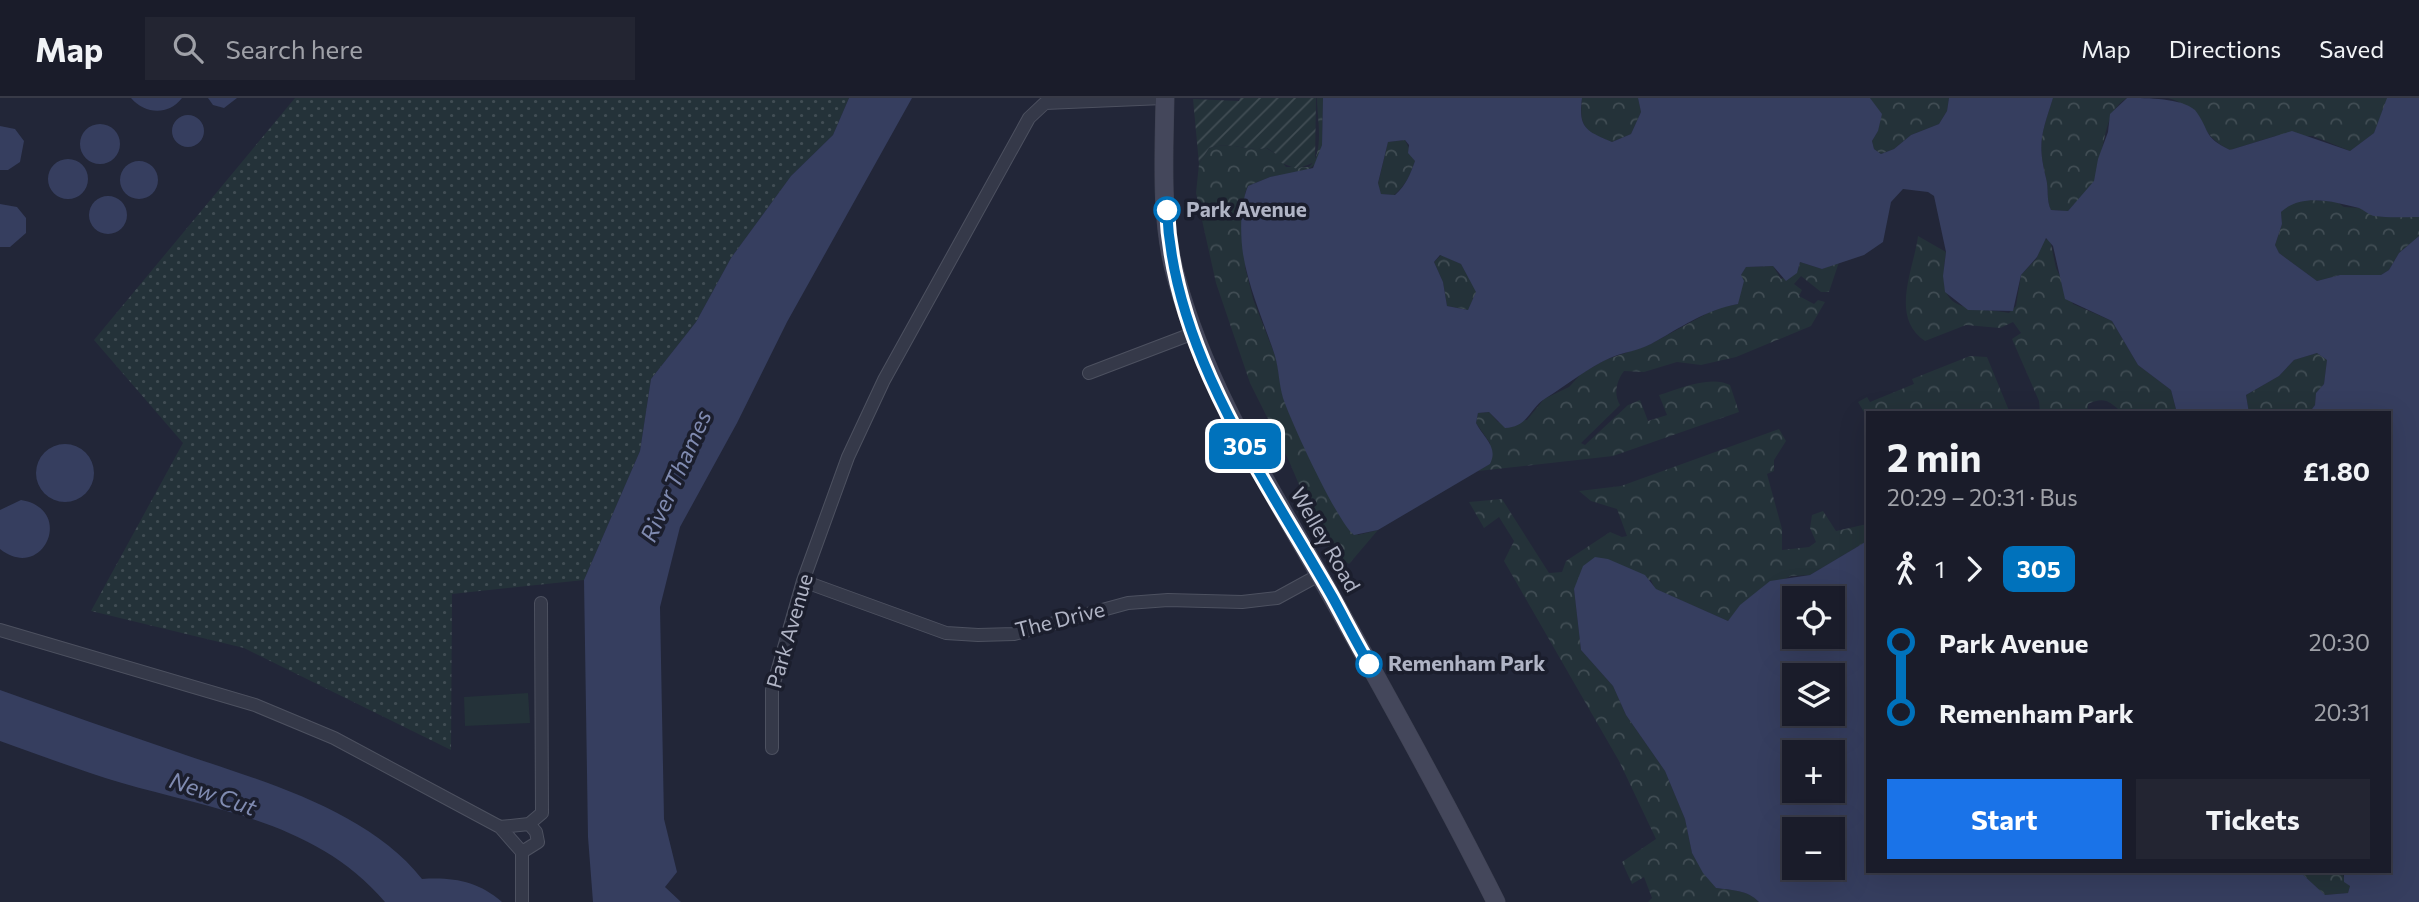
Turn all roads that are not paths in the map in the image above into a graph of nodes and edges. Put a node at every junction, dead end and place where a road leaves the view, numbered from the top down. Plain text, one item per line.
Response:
1 (1164, 98) edge
2 (1194, 332) junction
3 (1089, 373) dead end
4 (1319, 575) junction
5 (803, 581) junction
6 (541, 603) dead end
7 (0, 630) edge
8 (772, 748) dead end
9 (529, 824) junction
10 (500, 827) junction
11 (522, 852) junction
12 (522, 902) edge
13 (1496, 902) edge

1 - 2 main road, Welley Road
1 - 5 street, Park Avenue
2 - 3 street
2 - 4 main road, Welley Road
4 - 5 street, The Drive
4 - 13 main road, Welley Road
5 - 8 street, Park Avenue
6 - 9 street
7 - 10 street
9 - 10 street
9 - 11 street
10 - 11 street
11 - 12 street

